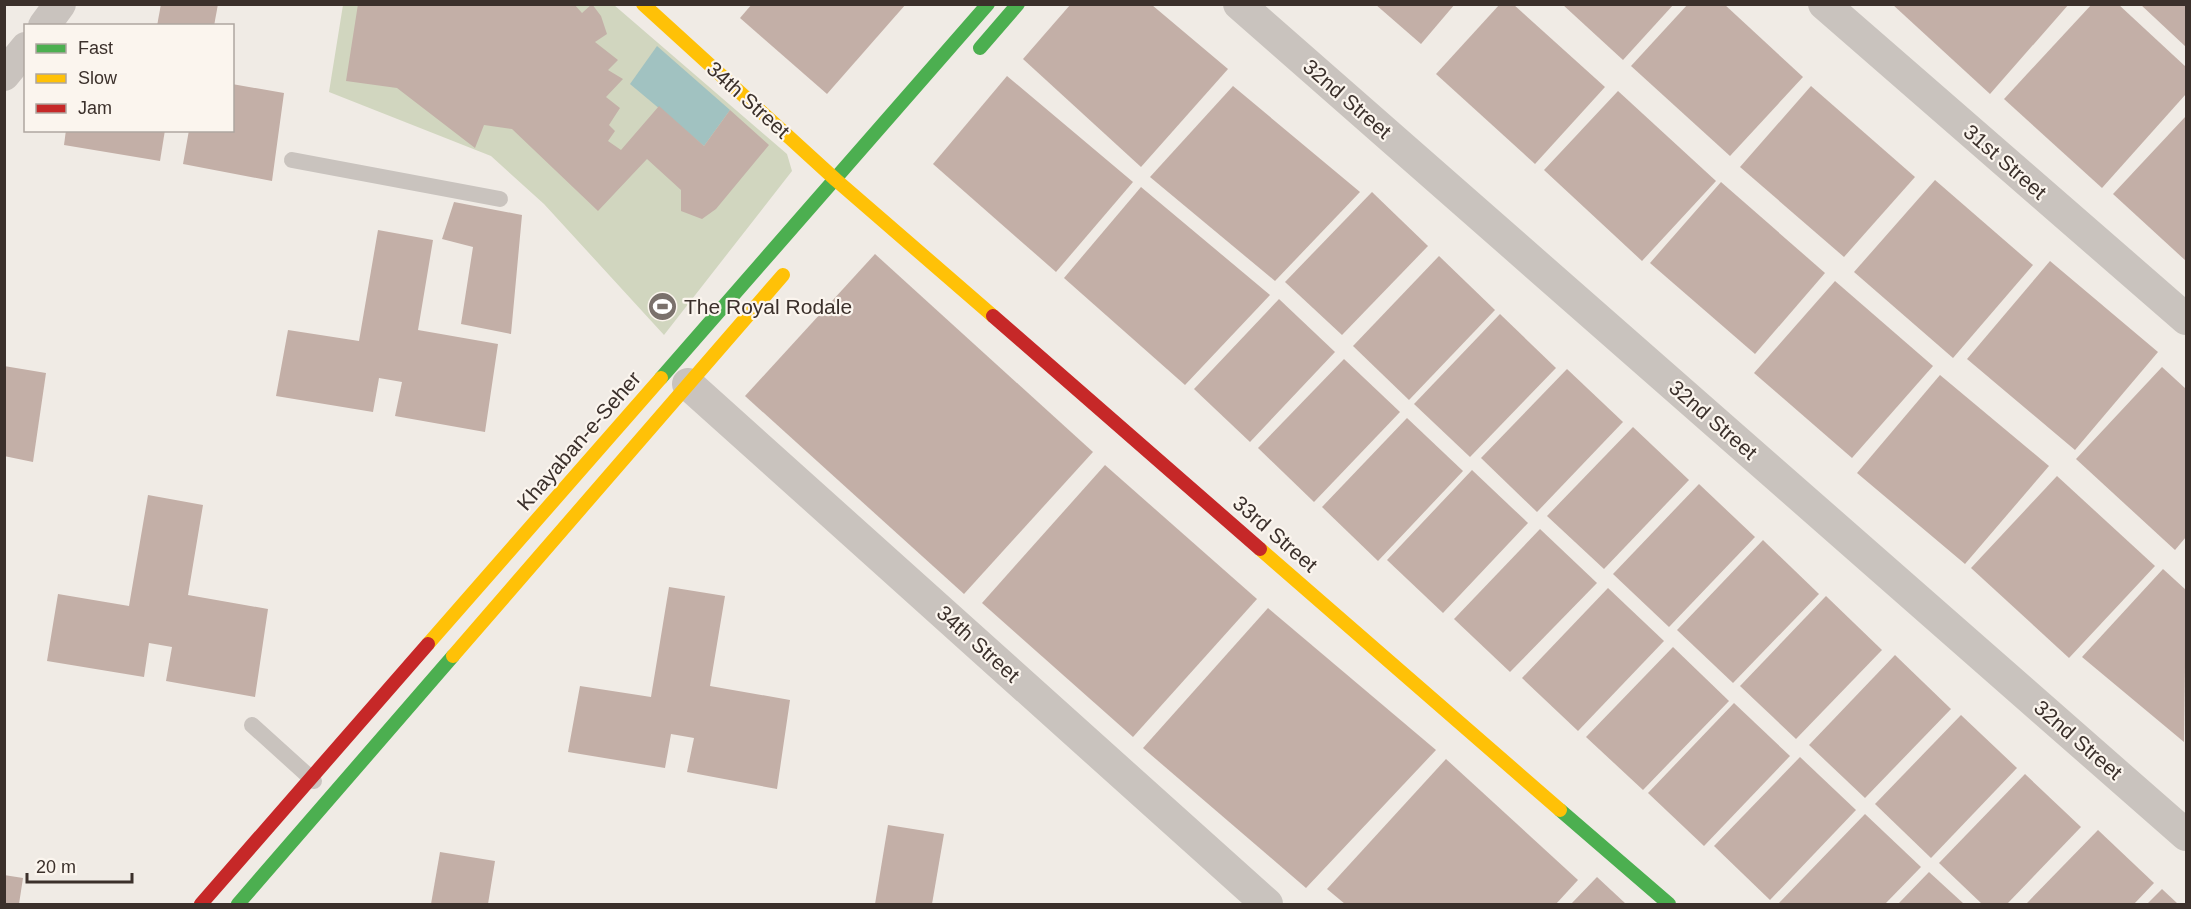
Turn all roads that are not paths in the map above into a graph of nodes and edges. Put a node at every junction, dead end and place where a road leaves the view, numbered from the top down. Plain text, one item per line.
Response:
1 (60, 4) edge
2 (644, 4) edge
3 (988, 4) edge
4 (1018, 4) edge
5 (1239, 4) edge
6 (1824, 4) edge
7 (45, 24) edge
8 (24, 50) edge
9 (971, 59) dead end
10 (4, 75) edge
11 (292, 160) dead end
12 (836, 180) junction
13 (853, 194) joint
14 (500, 200) dead end
15 (790, 266) dead end
16 (2187, 319) edge
17 (688, 384) junction
18 (252, 726) dead end
19 (312, 779) junction
20 (332, 796) junction
21 (2187, 835) edge
22 (201, 904) edge
23 (238, 904) edge
24 (1267, 904) edge
25 (1669, 904) edge

1 - 7 street
2 - 12 street, 34th Street
3 - 12 street, Khayaban-e-Seher
4 - 9 street
5 - 21 street, 32nd Street
6 - 16 street, 31st Street
8 - 10 street
11 - 14 lane
12 - 13 street, 34th Street
12 - 19 street, Khayaban-e-Seher
13 - 25 street, 33rd Street
15 - 17 street
17 - 20 street
17 - 24 street, 34th Street
18 - 19 lane
19 - 20 lane
19 - 22 street, Khayaban-e-Seher
20 - 23 street

